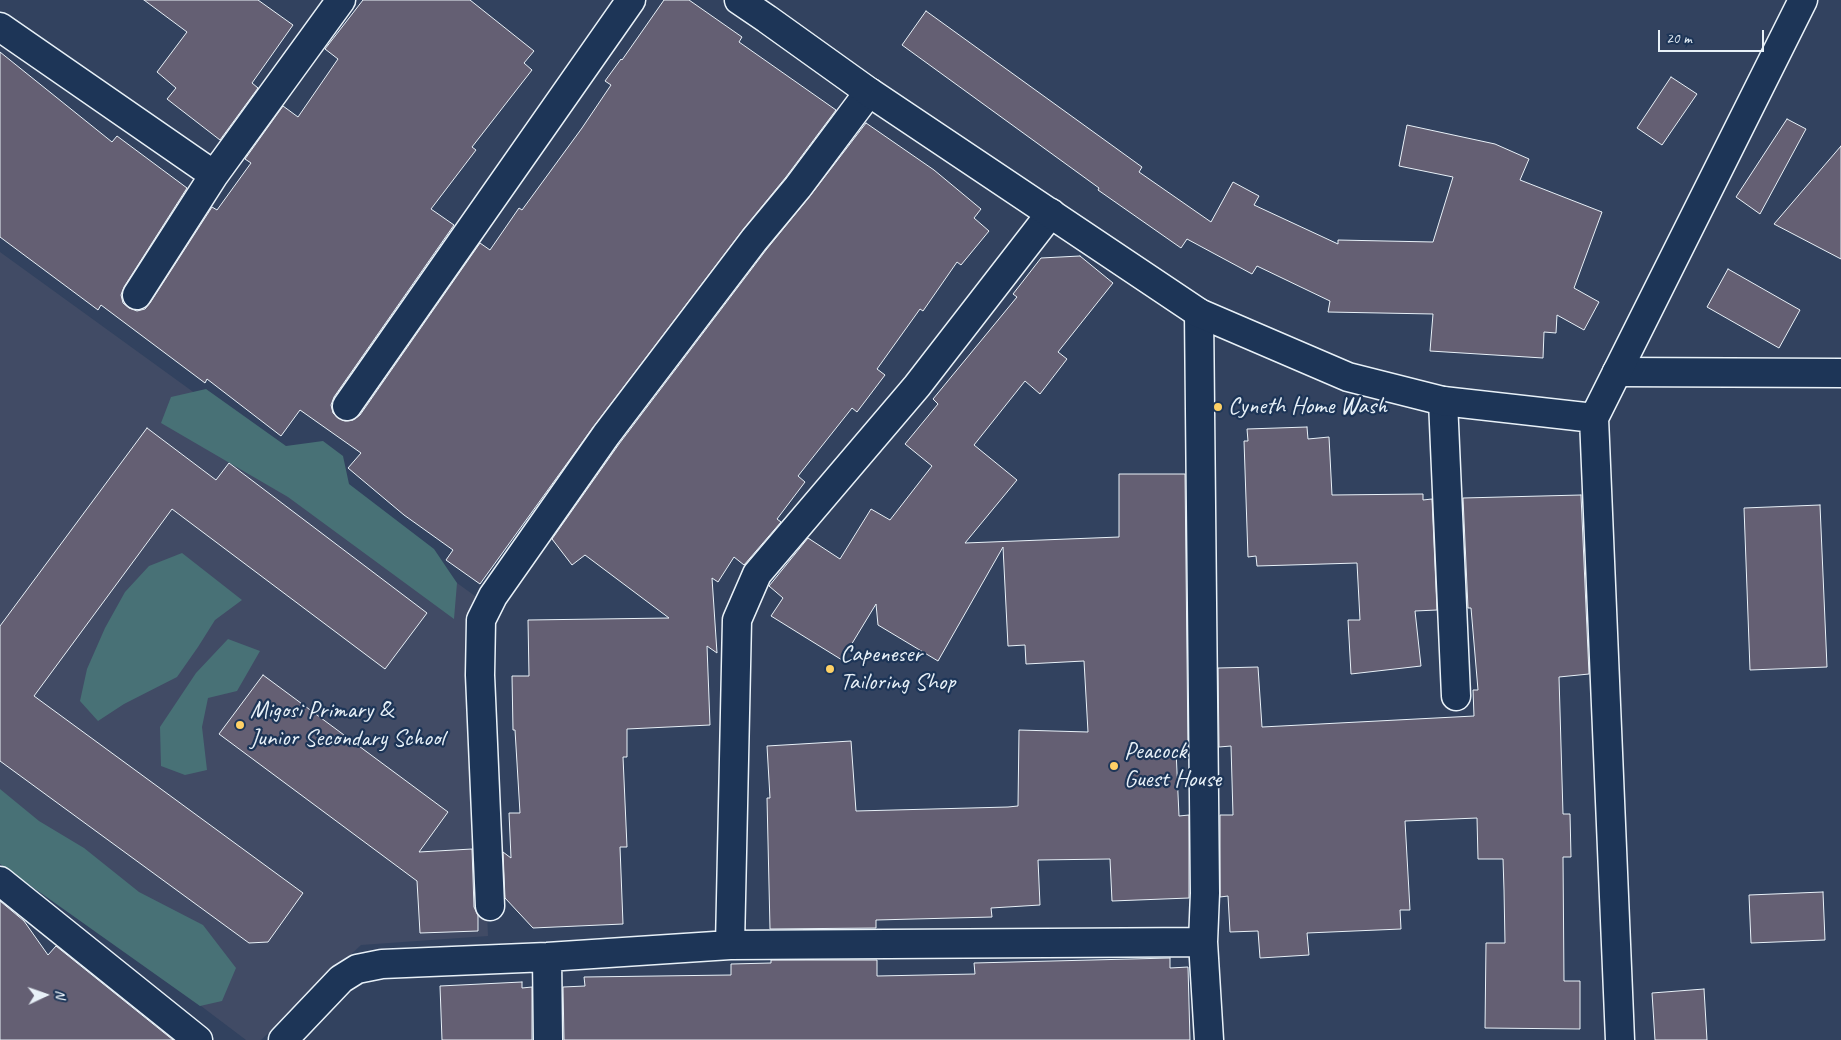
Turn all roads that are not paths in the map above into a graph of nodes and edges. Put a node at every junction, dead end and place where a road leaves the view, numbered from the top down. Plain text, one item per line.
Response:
1 (341, 0) edge
2 (631, 0) edge
3 (739, 0) edge
4 (1803, 0) edge
5 (0, 27) edge
6 (869, 92) junction
7 (214, 175) junction
8 (1051, 213) junction
9 (137, 295) dead end
10 (1199, 313) junction
11 (1617, 372) junction
12 (1841, 373) edge
13 (1443, 401) junction
14 (347, 406) dead end
15 (1594, 418) junction
16 (1456, 696) dead end
17 (0, 881) edge
18 (490, 906) dead end
19 (1204, 942) junction
20 (730, 945) junction
21 (547, 957) junction
22 (198, 1040) edge
23 (283, 1040) edge
24 (548, 1040) edge
25 (1209, 1040) edge
26 (1620, 1040) edge

1 - 7 street
2 - 14 street
3 - 6 street
4 - 11 street
5 - 7 street
6 - 8 street
6 - 18 street
7 - 9 street
8 - 10 street
8 - 20 street
10 - 13 street
10 - 19 street
11 - 12 street
11 - 15 street
13 - 15 street
13 - 16 street
15 - 26 street
17 - 22 street
19 - 20 street
19 - 25 street
20 - 21 street
21 - 23 street
21 - 24 street

